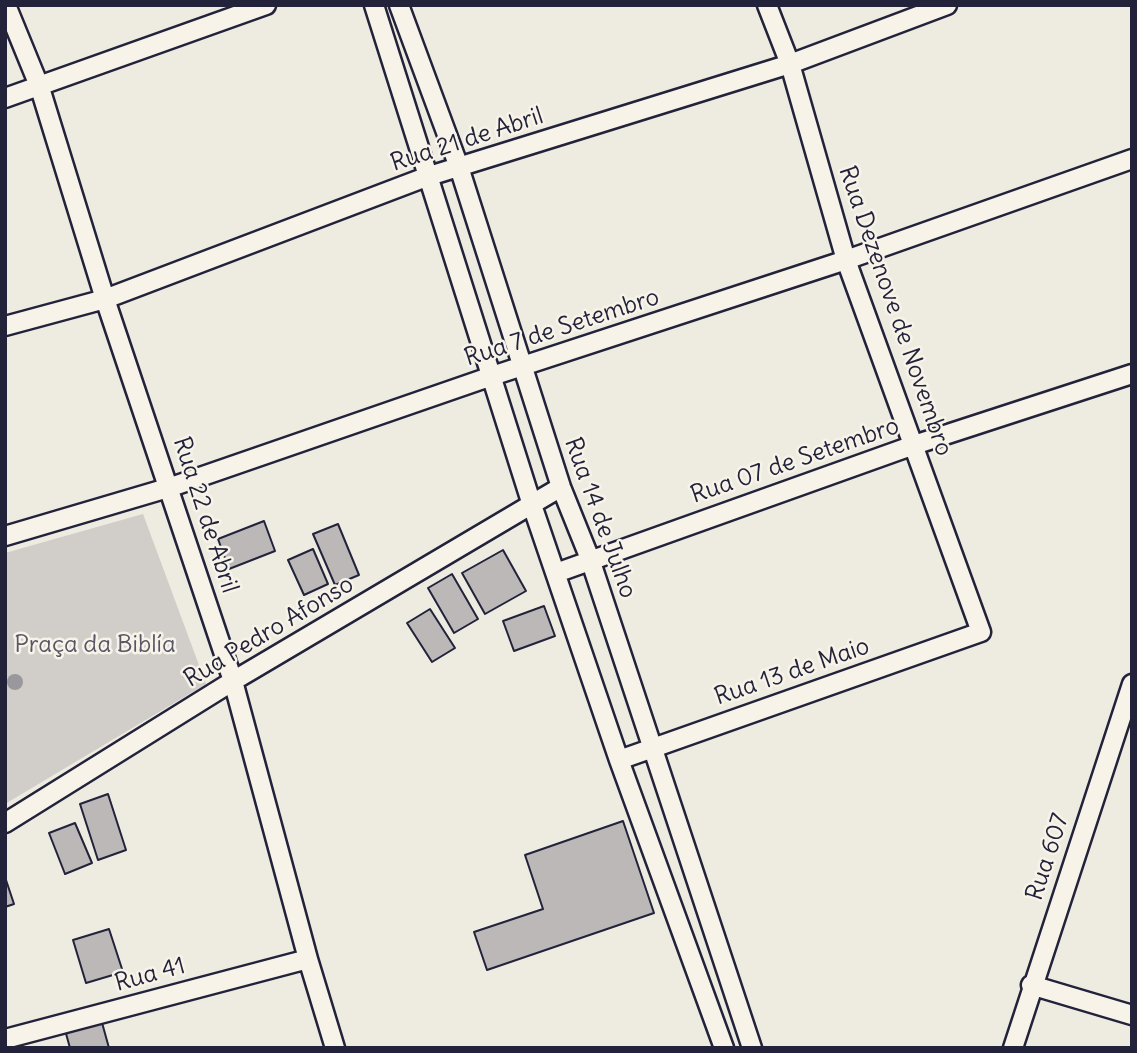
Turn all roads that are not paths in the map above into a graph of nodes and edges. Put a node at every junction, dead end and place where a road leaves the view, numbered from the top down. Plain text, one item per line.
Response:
1 (6, 5) edge
2 (266, 5) edge
3 (374, 5) edge
4 (399, 5) edge
5 (767, 5) edge
6 (947, 5) edge
7 (790, 64) junction
8 (40, 88) junction
9 (5, 98) edge
10 (1132, 159) edge
11 (459, 167) junction
12 (426, 177) junction
13 (846, 260) junction
14 (105, 299) junction
15 (5, 326) edge
16 (524, 366) junction
17 (1132, 374) edge
18 (492, 376) junction
19 (914, 445) junction
20 (171, 487) junction
21 (561, 487) junction
22 (532, 505) junction
23 (5, 536) edge
24 (590, 559) junction
25 (556, 573) junction
26 (981, 632) joint
27 (233, 681) junction
28 (1132, 684) edge
29 (654, 746) junction
30 (619, 760) junction
31 (5, 823) edge
32 (685, 843) junction
33 (654, 855) junction
34 (308, 959) junction
35 (1031, 985) junction
36 (1132, 1016) edge
37 (5, 1039) edge
38 (751, 1042) edge
39 (720, 1047) edge
40 (335, 1048) edge
41 (1013, 1048) edge

1 - 8 street, Rua 22 de Abril
2 - 8 street
3 - 12 street
4 - 11 street, Rua 14 de Julho
5 - 7 street, Rua Dezenove de Novembro
6 - 7 street, Rua 21 de Abril
7 - 11 street, Rua 21 de Abril
7 - 13 street, Rua Dezenove de Novembro
8 - 9 street
8 - 14 street, Rua 22 de Abril
10 - 13 street, Rua 7 de Setembro
11 - 12 street, Rua 21 de Abril
11 - 16 street, Rua 14 de Julho
12 - 14 street, Rua 21 de Abril
12 - 18 street
13 - 16 street, Rua 7 de Setembro
13 - 19 street, Rua Dezenove de Novembro
14 - 15 street, Rua 21 de Abril
14 - 20 street, Rua 22 de Abril
16 - 18 street, Rua 7 de Setembro
16 - 21 street, Rua 14 de Julho
17 - 19 street, Rua 07 de Setembro
18 - 20 street, Rua 7 de Setembro
18 - 22 street
19 - 24 street, Rua 07 de Setembro
19 - 26 street, Rua Dezenove de Novembro
20 - 23 street, Rua 7 de Setembro
20 - 27 street, Rua 22 de Abril
21 - 22 street, Rua Pedro Afonso
21 - 24 street, Rua 14 de Julho
22 - 25 street
22 - 27 street, Rua Pedro Afonso
24 - 25 street, Rua 07 de Setembro
24 - 29 street, Rua 14 de Julho
25 - 30 street
26 - 29 street, Rua 13 de Maio
27 - 31 street, Rua Pedro Afonso
27 - 34 street, Rua 22 de Abril
28 - 35 street, Rua 607
29 - 30 street, Rua 13 de Maio
29 - 32 street, Rua 14 de Julho
30 - 33 street
32 - 33 street
32 - 38 street, Rua 14 de Julho
33 - 39 street
34 - 37 street, Rua 41
34 - 40 street, Rua 22 de Abril
35 - 36 street
35 - 41 street, Rua 607
38 - 39 street

